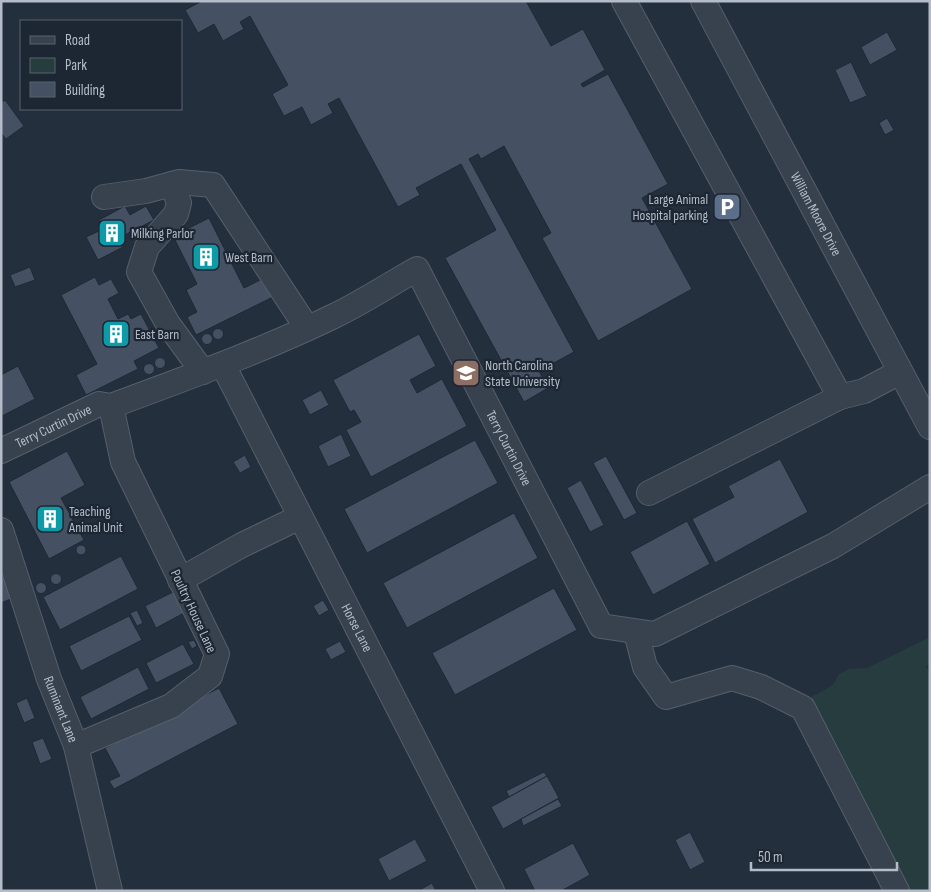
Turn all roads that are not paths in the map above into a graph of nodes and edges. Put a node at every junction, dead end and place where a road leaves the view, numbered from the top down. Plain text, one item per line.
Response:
1 (624, 1) edge
2 (703, 1) edge
3 (172, 184) junction
4 (104, 197) dead end
5 (307, 328) junction
6 (213, 368) junction
7 (900, 372) junction
8 (840, 398) junction
9 (111, 406) junction
10 (930, 427) edge
11 (1, 451) edge
12 (930, 487) edge
13 (649, 493) dead end
14 (300, 517) junction
15 (1, 530) edge
16 (180, 580) junction
17 (636, 632) junction
18 (76, 746) junction
19 (110, 891) edge
20 (492, 891) edge
21 (898, 891) edge

1 - 8 street
2 - 7 street, William Moore Drive
3 - 4 street
3 - 5 street
3 - 6 street, Horse Lane
5 - 6 street, Terry Curtin Drive
5 - 17 street, Terry Curtin Drive
6 - 9 street, Terry Curtin Drive
6 - 14 street, Horse Lane
7 - 8 street
7 - 10 street, William Moore Drive
8 - 13 street
9 - 11 street, Terry Curtin Drive
9 - 16 street, Poultry House Lane
12 - 17 street, Terry Curtin Drive
14 - 16 street
14 - 20 street, Horse Lane
15 - 18 street, Ruminant Lane
16 - 18 street, Poultry House Lane
17 - 21 street
18 - 19 street, Ruminant Lane

